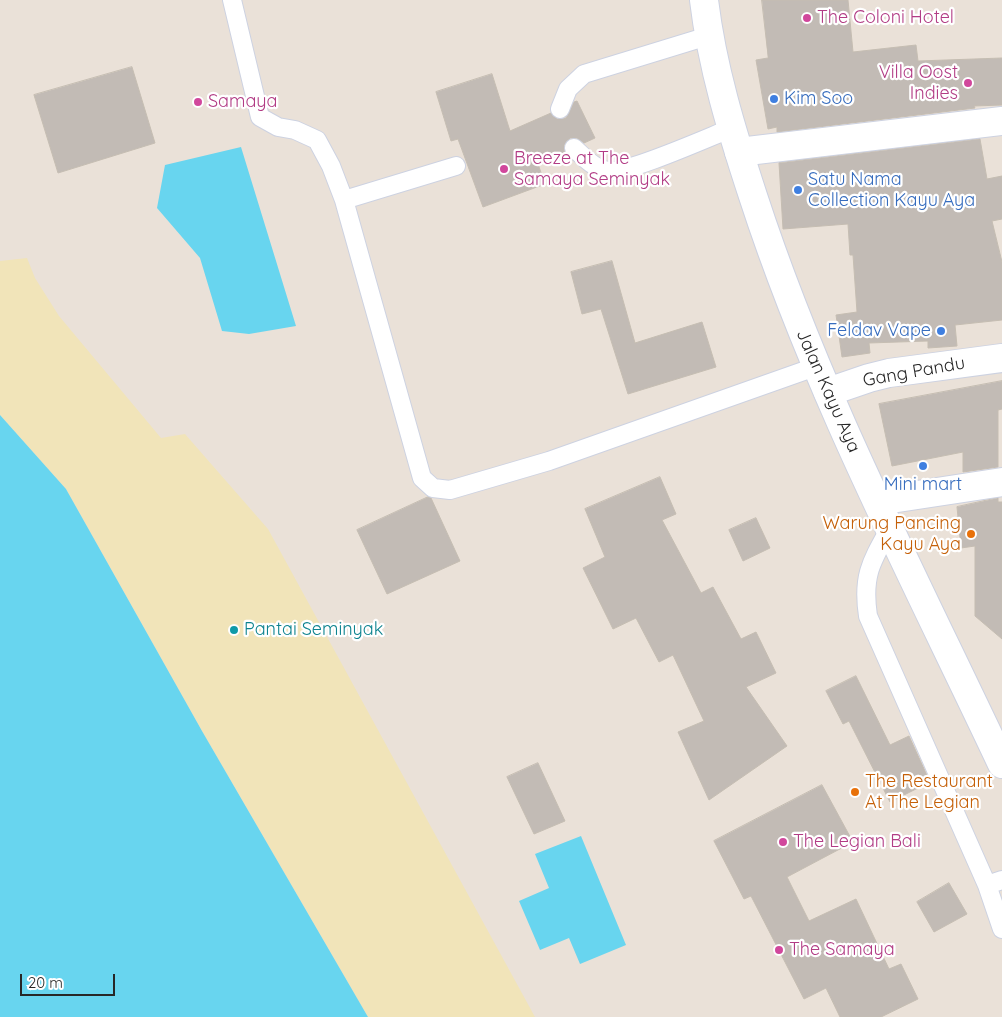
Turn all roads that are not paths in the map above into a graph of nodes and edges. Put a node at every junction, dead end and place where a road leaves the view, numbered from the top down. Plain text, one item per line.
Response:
1 (232, 0) edge
2 (704, 0) edge
3 (708, 36) junction
4 (560, 109) dead end
5 (1002, 120) edge
6 (736, 140) junction
7 (574, 148) dead end
8 (456, 166) dead end
9 (344, 200) junction
10 (1002, 358) edge
11 (815, 367) junction
12 (828, 392) junction
13 (1002, 482) edge
14 (878, 501) junction
15 (890, 528) junction
16 (1002, 764) edge
17 (995, 883) edge
18 (1002, 929) edge

1 - 9 lane
2 - 3 main road, Jalan Kayu Aya
3 - 4 lane
3 - 6 main road, Jalan Kayu Aya
5 - 6 main road
6 - 7 lane
6 - 11 main road, Jalan Kayu Aya
8 - 9 lane
9 - 11 lane
10 - 12 main road, Gang Pandu
11 - 12 main road, Jalan Kayu Aya
12 - 14 main road, Jalan Kayu Aya
13 - 14 main road
14 - 15 main road, Jalan Kayu Aya
15 - 16 main road, Jalan Kayu Aya
15 - 17 lane
17 - 18 lane

